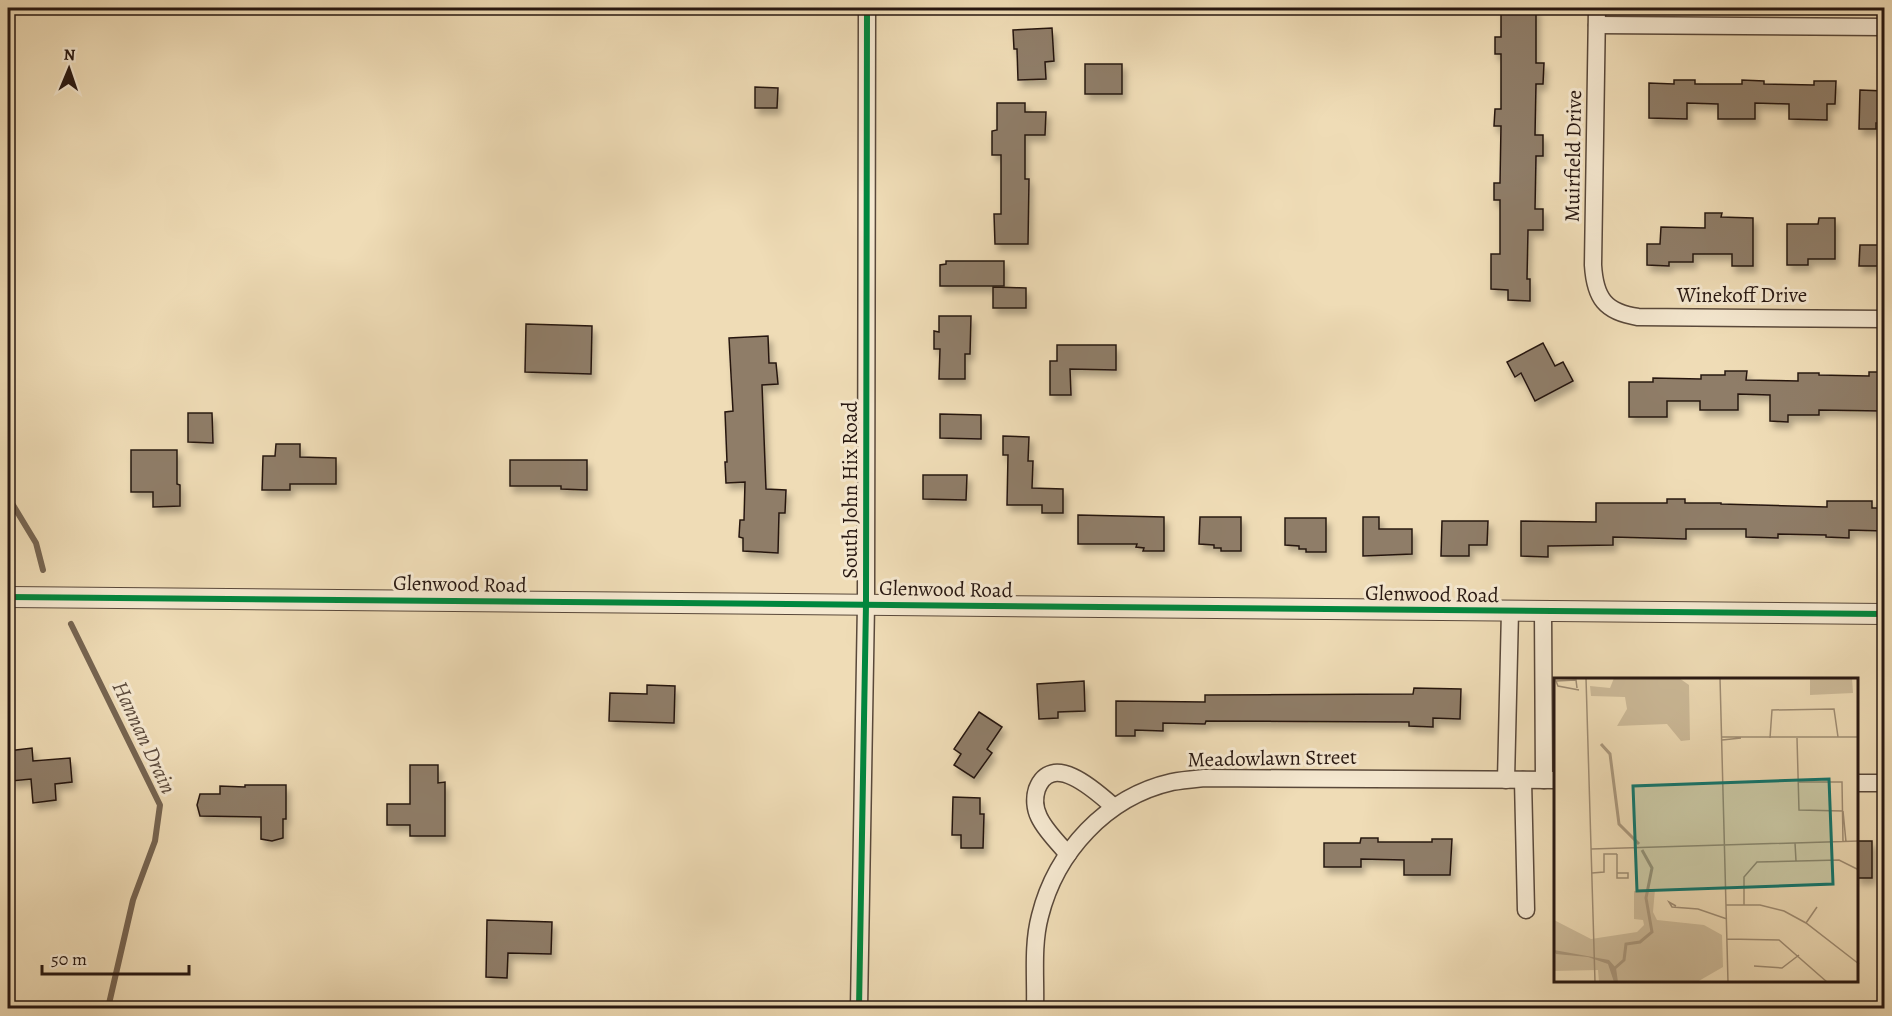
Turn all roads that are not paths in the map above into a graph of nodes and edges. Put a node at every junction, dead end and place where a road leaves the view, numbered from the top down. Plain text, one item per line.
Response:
1 (867, 8) edge
2 (1597, 8) edge
3 (1597, 25) junction
4 (1884, 27) edge
5 (1603, 302) joint
6 (1884, 319) edge
7 (8, 597) edge
8 (866, 604) junction
9 (1510, 611) junction
10 (1543, 611) junction
11 (1884, 614) edge
12 (1514, 780) junction
13 (1550, 780) edge
14 (1859, 783) edge
15 (1884, 783) edge
16 (1114, 807) junction
17 (1068, 854) junction
18 (1526, 910) dead end
19 (859, 1008) edge
20 (1035, 1008) edge

1 - 8 street, South John Hix Road
2 - 3 street, Muirfield Drive
3 - 4 street
3 - 5 street, Muirfield Drive
5 - 6 street, Winekoff Drive
7 - 8 street, Glenwood Road
8 - 9 street, Glenwood Road
8 - 19 street, South John Hix Road
9 - 10 street, Glenwood Road
9 - 12 street
10 - 11 street, Glenwood Road
10 - 13 street
12 - 13 street, Meadowlawn Street
12 - 16 street, Meadowlawn Street
12 - 18 street
14 - 15 street
16 - 17 street, Meadowlawn Street
16 - 17 street
17 - 20 street, Meadowlawn Street

